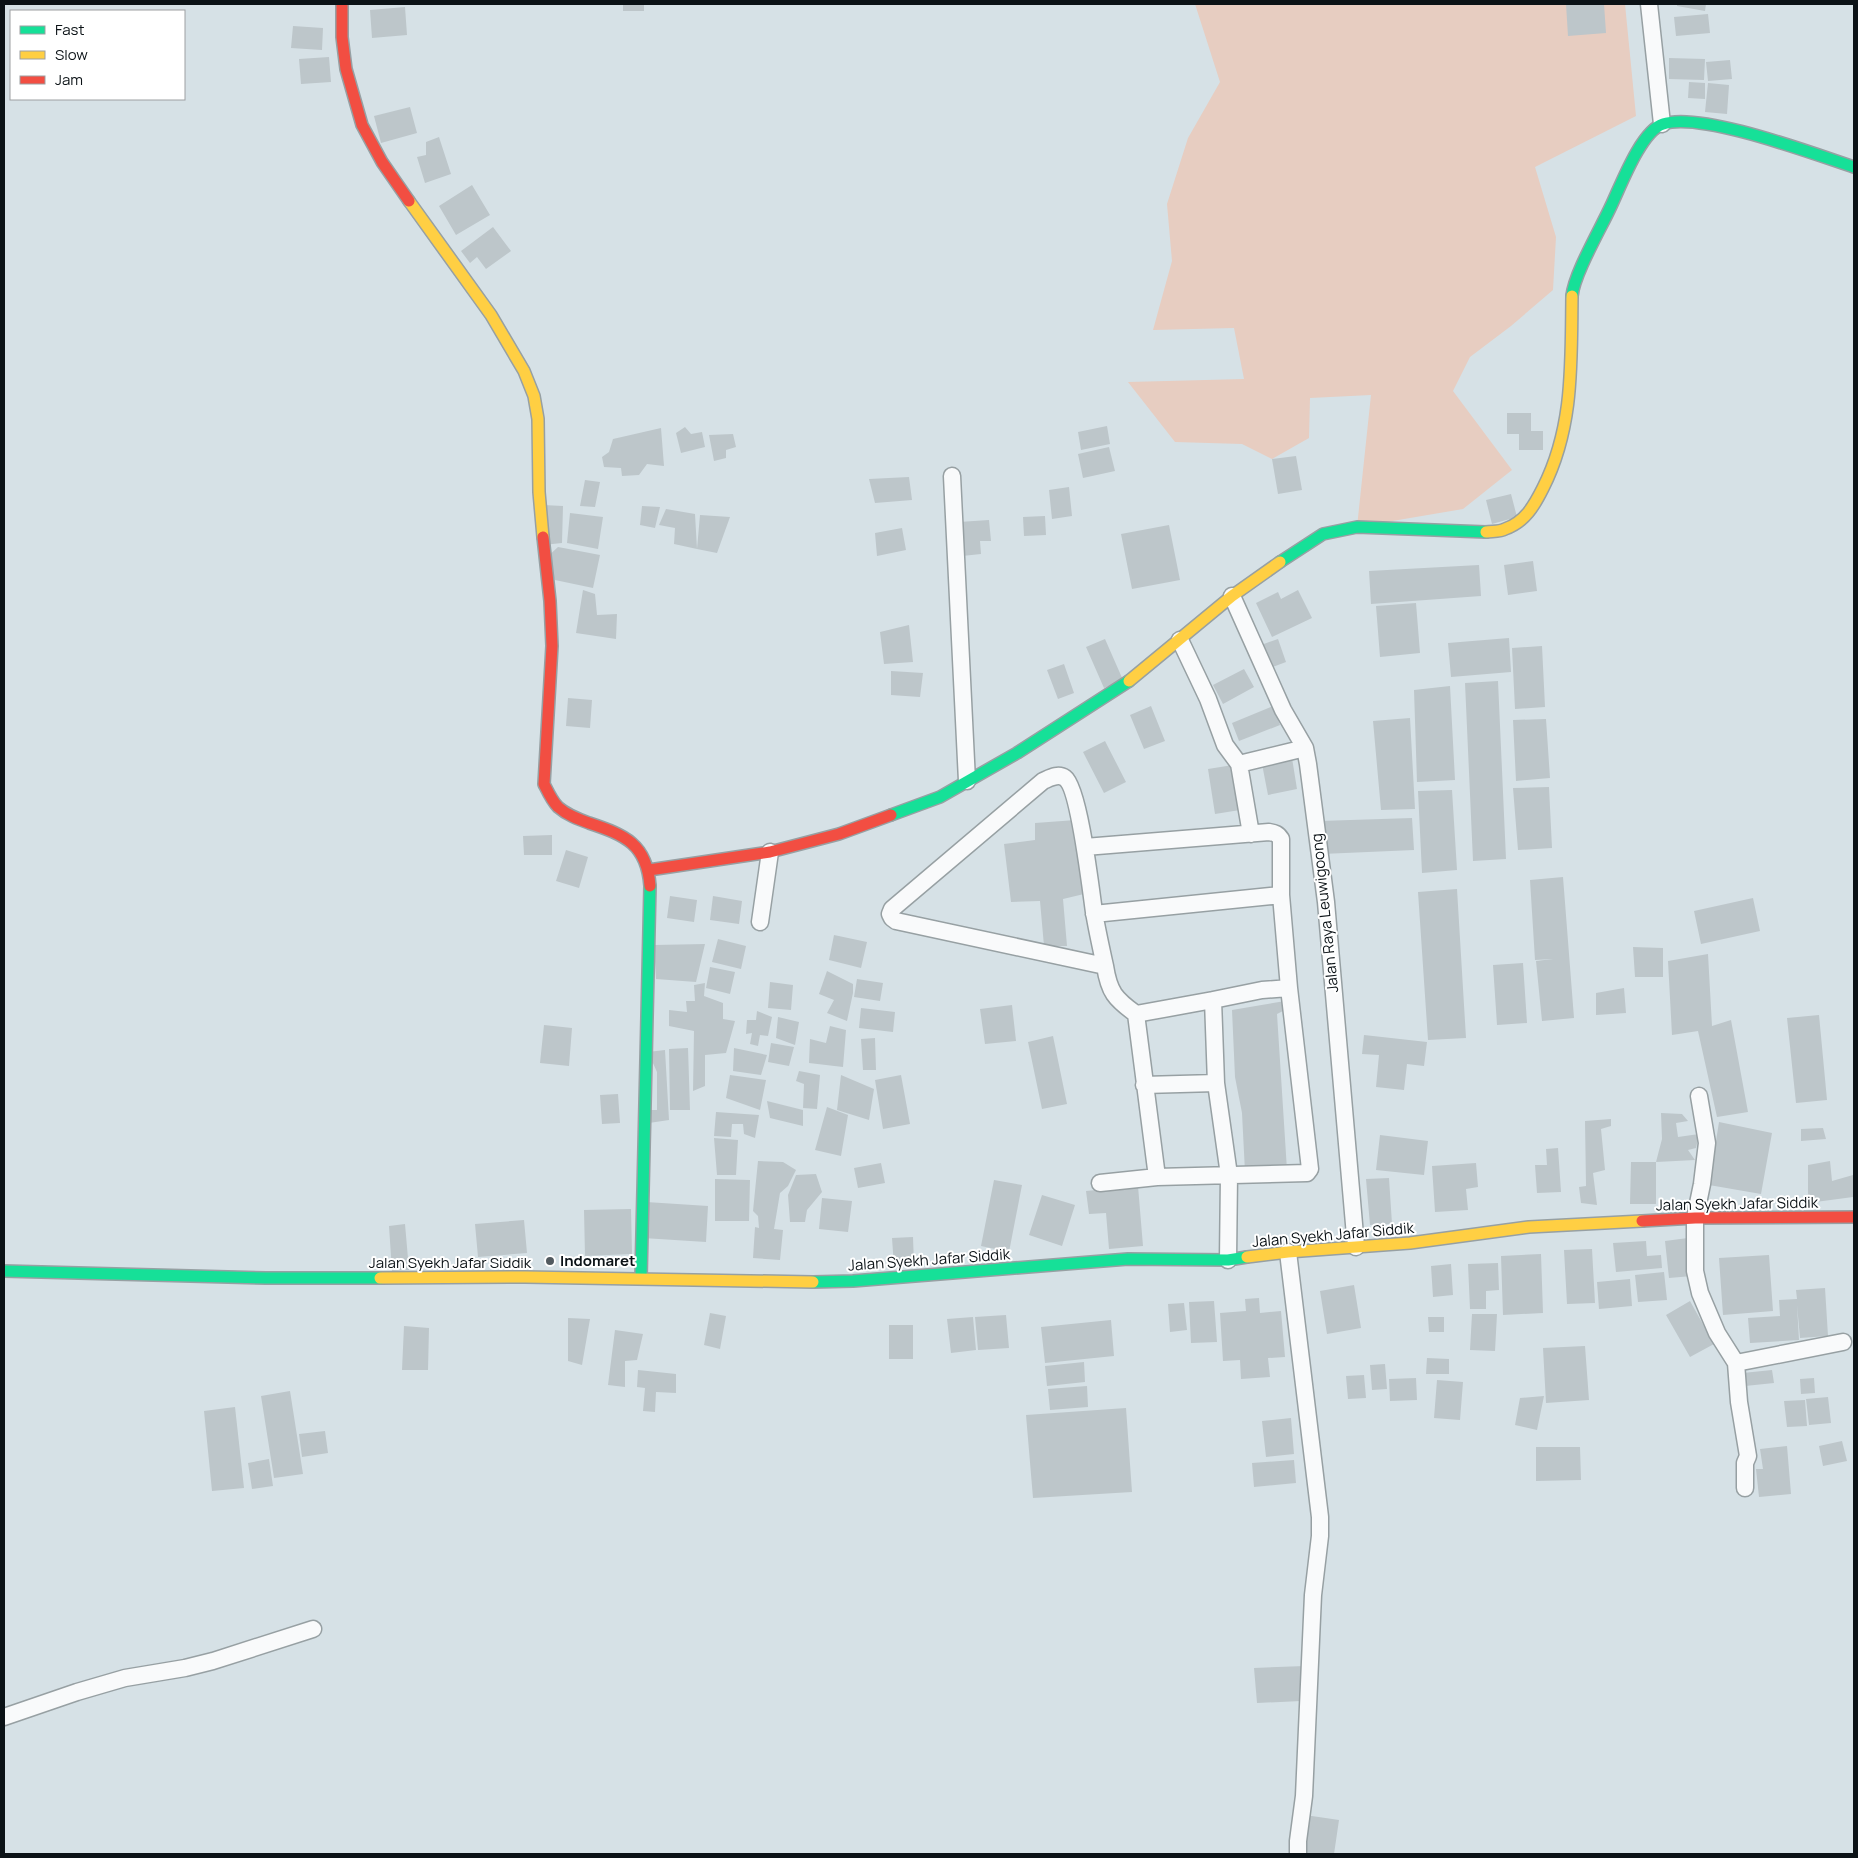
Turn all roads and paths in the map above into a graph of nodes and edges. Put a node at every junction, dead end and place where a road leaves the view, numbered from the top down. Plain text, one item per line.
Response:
1 (342, 4) edge
2 (1649, 4) edge
3 (1662, 124) junction
4 (1854, 167) edge
5 (952, 476) dead end
6 (1232, 596) junction
7 (1180, 640) junction
8 (1305, 748) junction
9 (1239, 764) junction
10 (967, 781) junction
11 (1251, 834) junction
12 (1085, 847) junction
13 (770, 852) junction
14 (649, 870) junction
15 (1281, 895) junction
16 (1094, 914) junction
17 (760, 922) dead end
18 (1105, 966) junction
19 (1289, 988) junction
20 (1213, 1000) junction
21 (1136, 1014) junction
22 (1216, 1083) junction
23 (1144, 1085) junction
24 (1699, 1096) dead end
25 (1229, 1175) junction
26 (1157, 1177) junction
27 (1100, 1183) dead end
28 (1854, 1217) edge
29 (1694, 1218) junction
30 (1356, 1247) junction
31 (1288, 1252) junction
32 (1228, 1260) junction
33 (4, 1271) edge
34 (641, 1278) junction
35 (1843, 1342) dead end
36 (1736, 1363) junction
37 (1745, 1488) dead end
38 (313, 1629) dead end
39 (4, 1717) edge
40 (1298, 1854) edge

1 - 14 street
2 - 3 street
3 - 4 street
3 - 6 street
5 - 10 street
6 - 7 street
6 - 8 street, Jalan Raya Leuwigoong
7 - 9 street
7 - 10 street
8 - 9 street
8 - 30 street, Jalan Raya Leuwigoong
9 - 11 street
10 - 13 street
11 - 12 street
11 - 15 street
12 - 16 street
12 - 18 street
13 - 14 street
13 - 17 street
14 - 34 street
15 - 16 street
15 - 19 street
16 - 18 street
18 - 21 street
19 - 20 street
19 - 25 street
20 - 21 street
20 - 22 street
21 - 23 street
22 - 23 street
22 - 25 street
23 - 26 street
24 - 29 street
25 - 26 street
25 - 32 street
26 - 27 street
28 - 29 street, Jalan Syekh Jafar Siddik
29 - 30 street, Jalan Syekh Jafar Siddik
29 - 36 street
30 - 31 street, Jalan Syekh Jafar Siddik
31 - 32 street, Jalan Syekh Jafar Siddik
31 - 40 street
32 - 34 street, Jalan Syekh Jafar Siddik
33 - 34 street, Jalan Syekh Jafar Siddik
35 - 36 street
36 - 37 street
38 - 39 street

